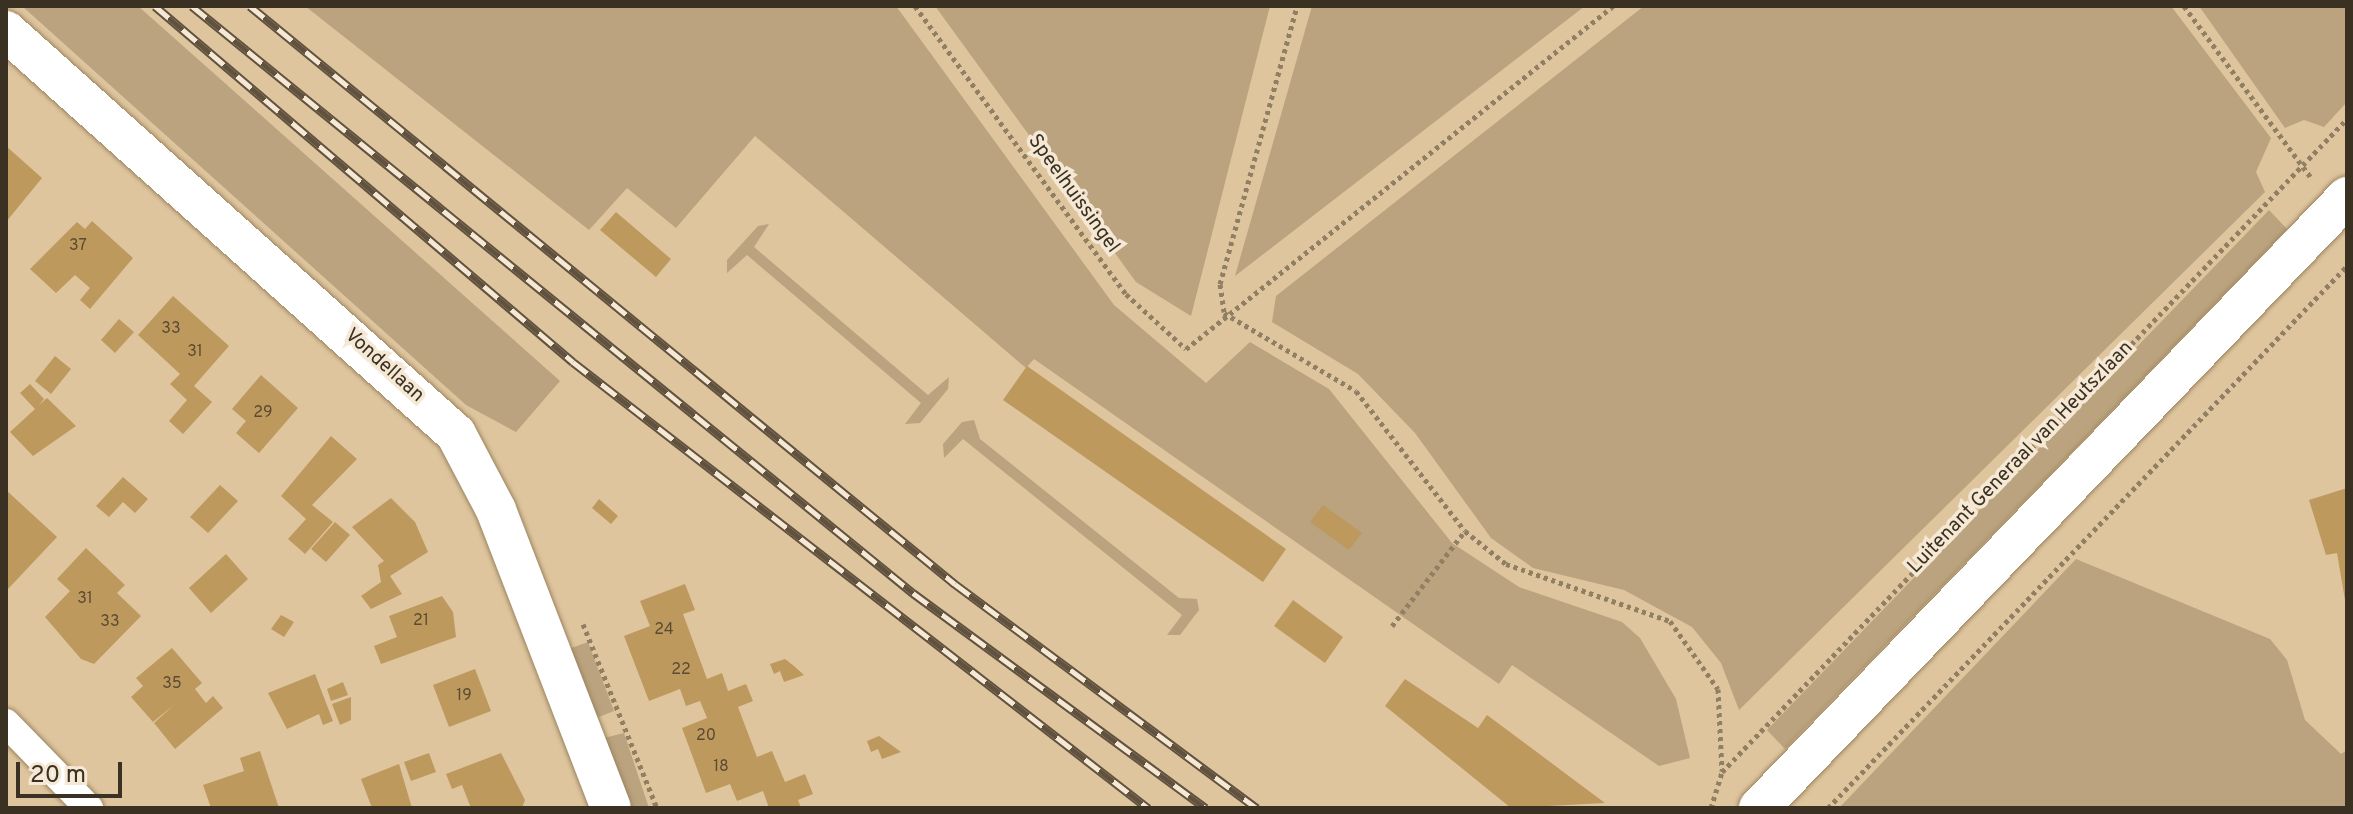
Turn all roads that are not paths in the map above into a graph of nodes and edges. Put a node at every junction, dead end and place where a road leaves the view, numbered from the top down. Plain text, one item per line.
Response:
1 (6, 31) edge
2 (2343, 211) edge
3 (6, 723) edge
4 (89, 808) edge
5 (611, 808) edge
6 (1759, 808) edge

1 - 5 street, Vondellaan
2 - 6 street
3 - 4 street

